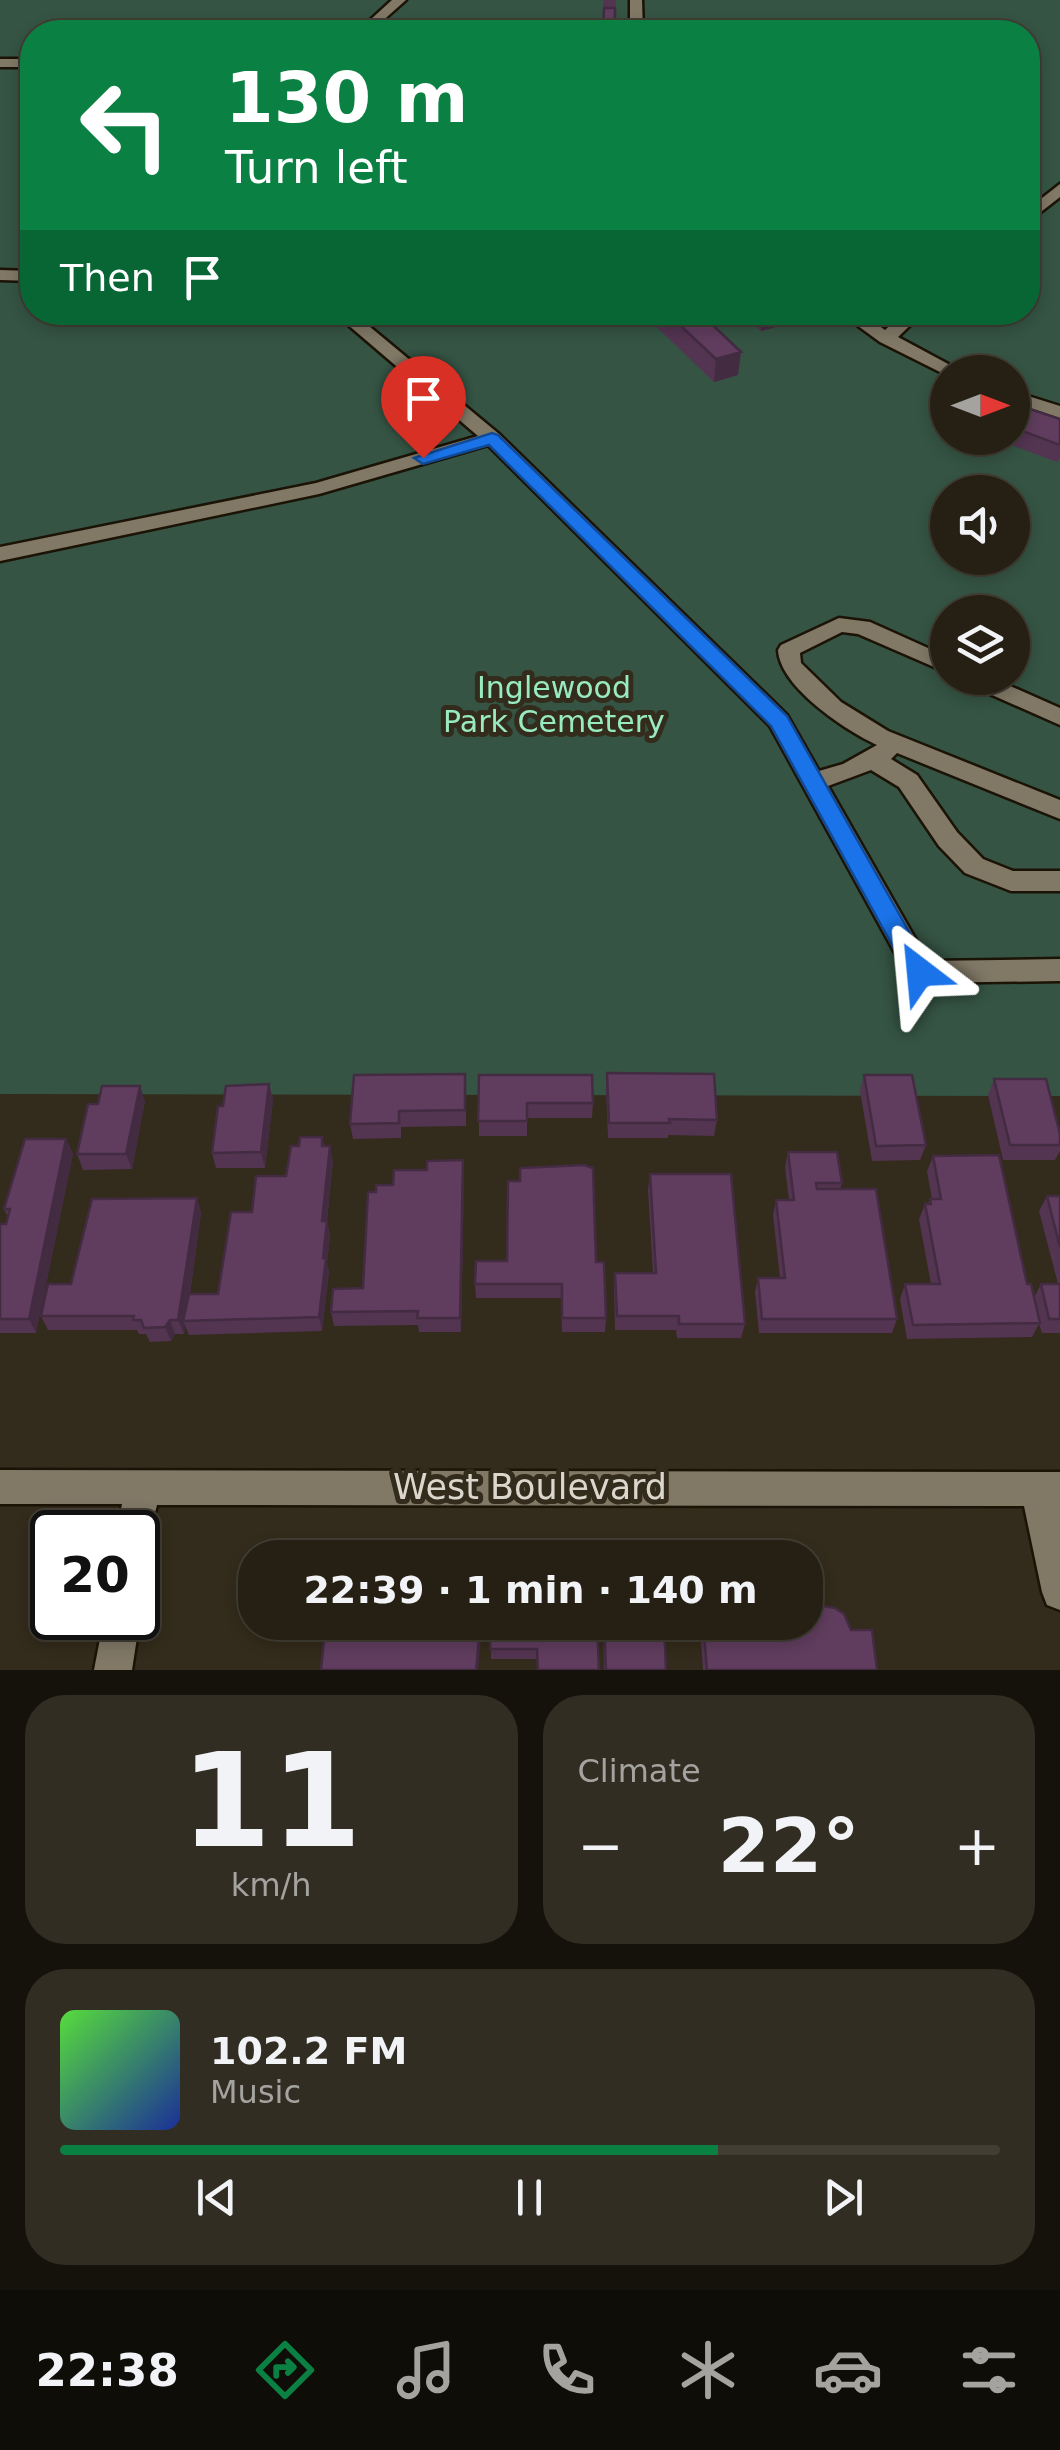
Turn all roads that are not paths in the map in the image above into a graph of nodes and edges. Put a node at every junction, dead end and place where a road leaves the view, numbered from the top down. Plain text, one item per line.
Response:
1 (400, 0) edge
2 (377, 20) edge
3 (1060, 189) edge
4 (1040, 206) edge
5 (357, 325) edge
6 (866, 325) edge
7 (901, 325) edge
8 (886, 338) junction
9 (930, 360) edge
10 (1030, 402) edge
11 (1060, 412) edge
12 (492, 438) junction
13 (0, 554) edge
14 (930, 658) edge
15 (1011, 695) edge
16 (1060, 717) edge
17 (898, 744) junction
18 (872, 759) junction
19 (813, 782) junction
20 (1060, 810) edge
21 (1060, 881) edge
22 (1060, 970) edge
23 (142, 1486) junction
24 (0, 1487) edge
25 (1049, 1489) edge
26 (138, 1510) edge
27 (1060, 1592) edge
28 (118, 1640) edge
29 (113, 1670) edge

1 - 2 street
3 - 4 street
5 - 12 street
6 - 8 street
7 - 8 street
8 - 9 street
10 - 11 street
12 - 13 street
12 - 19 street
14 - 17 street
15 - 16 street
17 - 18 street
17 - 20 street
18 - 19 street
18 - 21 street
19 - 22 street
23 - 24 street, West Boulevard
23 - 25 street, West Boulevard
23 - 26 street
25 - 27 street
28 - 29 street

